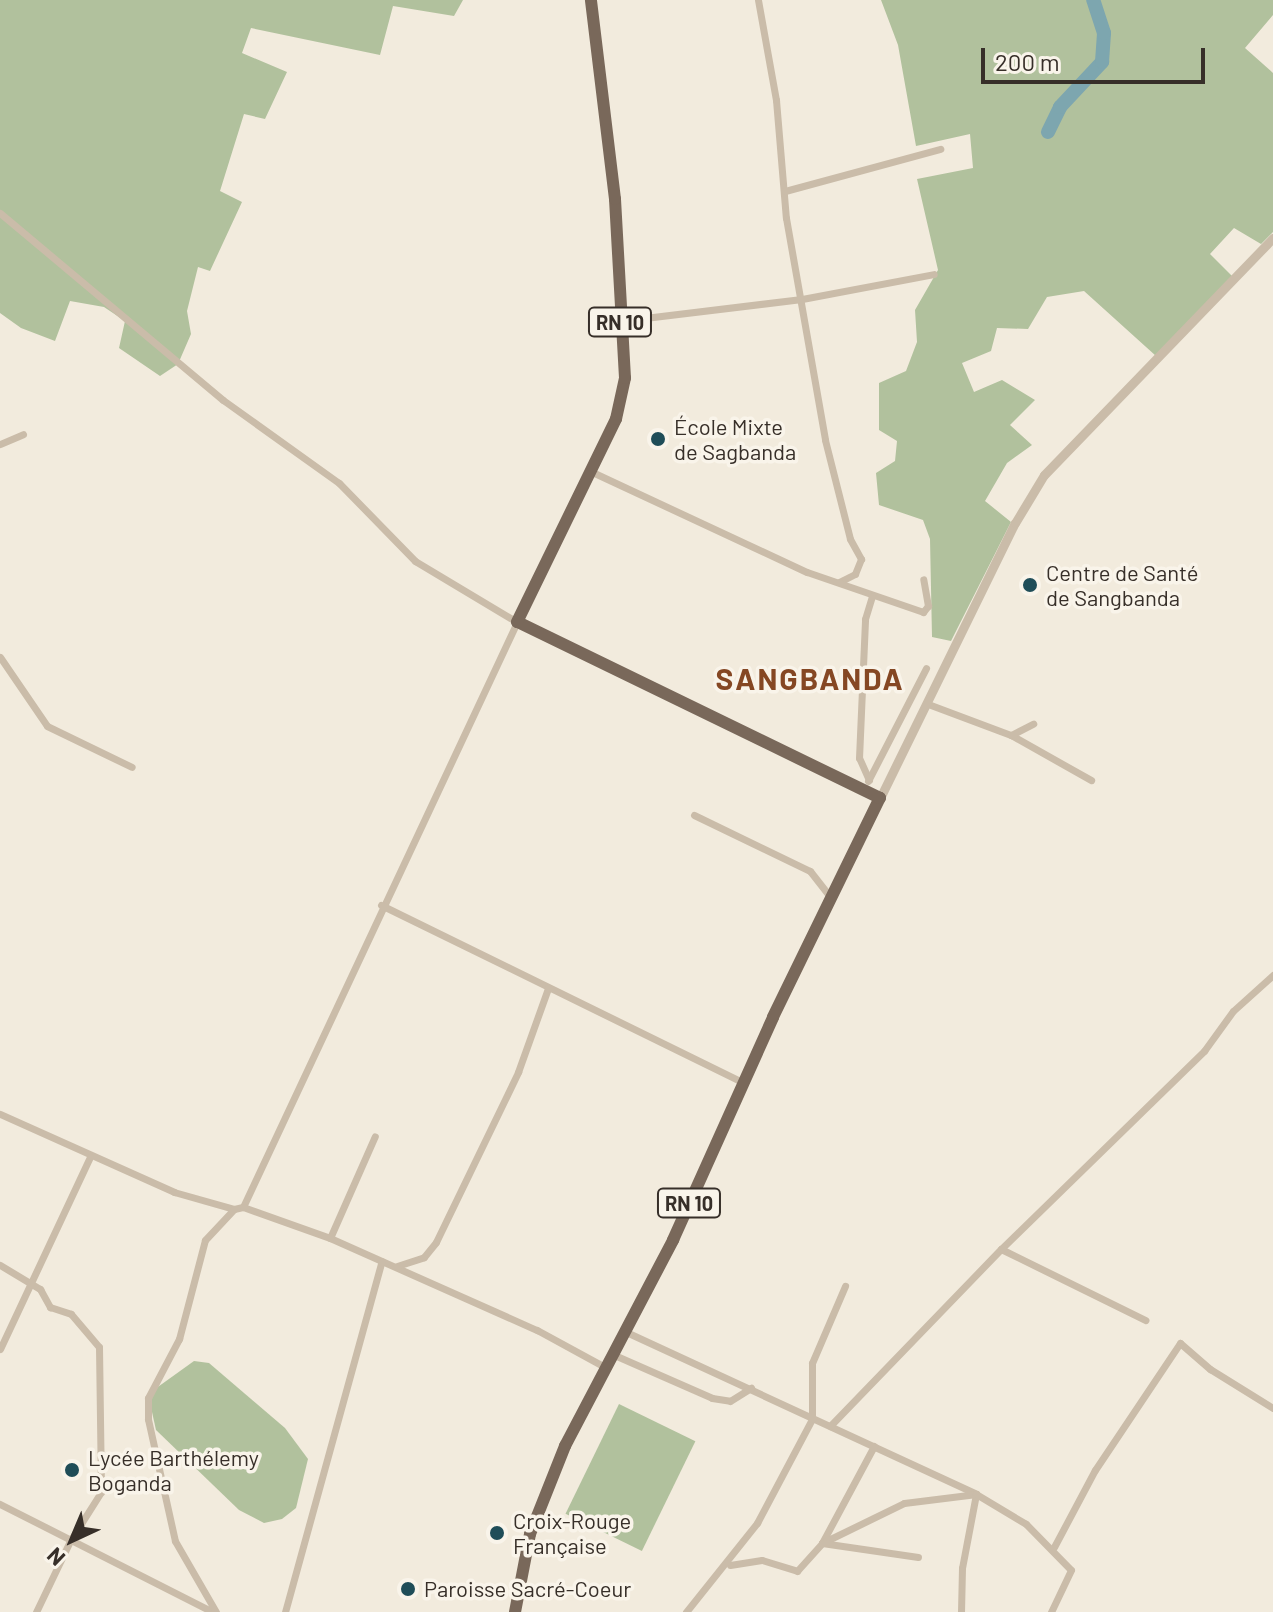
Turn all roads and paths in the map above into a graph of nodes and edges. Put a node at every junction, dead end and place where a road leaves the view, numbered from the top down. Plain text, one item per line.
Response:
1 (591, 0) edge
2 (758, 0) edge
3 (940, 149) dead end
4 (785, 191) junction
5 (0, 213) edge
6 (1273, 238) edge
7 (934, 274) dead end
8 (802, 299) junction
9 (620, 321) junction
10 (23, 434) dead end
11 (0, 444) edge
12 (590, 471) junction
13 (923, 579) dead end
14 (839, 582) junction
15 (872, 596) junction
16 (517, 622) junction
17 (0, 657) edge
18 (926, 668) dead end
19 (928, 704) junction
20 (1033, 724) dead end
21 (1011, 735) junction
22 (132, 767) dead end
23 (1091, 780) dead end
24 (866, 785) junction
25 (880, 798) junction
26 (694, 815) dead end
27 (830, 897) junction
28 (381, 905) junction
29 (1273, 975) edge
30 (548, 988) junction
31 (743, 1082) junction
32 (0, 1114) edge
33 (375, 1136) dead end
34 (90, 1157) junction
35 (243, 1207) junction
36 (234, 1209) junction
37 (330, 1238) junction
38 (1001, 1249) junction
39 (382, 1261) junction
40 (0, 1265) edge
41 (397, 1267) junction
42 (31, 1284) junction
43 (845, 1286) dead end
44 (1145, 1320) dead end
45 (624, 1331) junction
46 (0, 1349) edge
47 (612, 1354) junction
48 (605, 1367) junction
49 (751, 1388) junction
50 (1273, 1408) edge
51 (812, 1419) junction
52 (830, 1426) junction
53 (874, 1446) junction
54 (976, 1494) junction
55 (0, 1504) edge
56 (70, 1541) junction
57 (822, 1543) junction
58 (1054, 1547) junction
59 (918, 1557) dead end
60 (728, 1566) junction
61 (36, 1612) edge
62 (214, 1612) edge
63 (285, 1612) edge
64 (515, 1612) edge
65 (686, 1612) edge
66 (961, 1612) edge
67 (1051, 1612) edge

1 - 9 main road, RN 10
2 - 4 street
3 - 4 street
4 - 8 street
5 - 16 street
6 - 19 street
7 - 8 street
8 - 9 street
8 - 14 street
9 - 12 main road, RN 10
10 - 11 street
12 - 14 street
12 - 16 main road, RN 10
13 - 15 street
14 - 15 street
15 - 24 street
16 - 24 main road
16 - 28 street
17 - 22 street
18 - 24 street
19 - 21 street
19 - 25 street
20 - 21 street
21 - 23 street
24 - 25 main road
25 - 27 main road, RN 10
26 - 27 street
27 - 31 main road, RN 10
28 - 30 street
28 - 35 street
29 - 38 street
30 - 31 street
30 - 41 street
31 - 45 main road, RN 10
32 - 34 street
33 - 37 street
34 - 36 street
34 - 42 street
35 - 36 street
35 - 37 street
36 - 62 street
37 - 39 street
38 - 44 street
38 - 52 street
39 - 41 street
39 - 63 street
40 - 42 street
41 - 48 street
42 - 46 street
42 - 56 street
43 - 51 street
45 - 47 main road, RN 10
45 - 49 street
47 - 48 main road, RN 10
47 - 49 street
48 - 64 main road, RN 10
49 - 51 street
50 - 58 street
51 - 52 street
51 - 60 street
52 - 53 street
53 - 54 street
53 - 57 street
54 - 57 street
54 - 58 street
54 - 66 street
55 - 56 street
56 - 61 street
56 - 62 street
57 - 59 street
57 - 60 street
58 - 67 street
60 - 65 street

